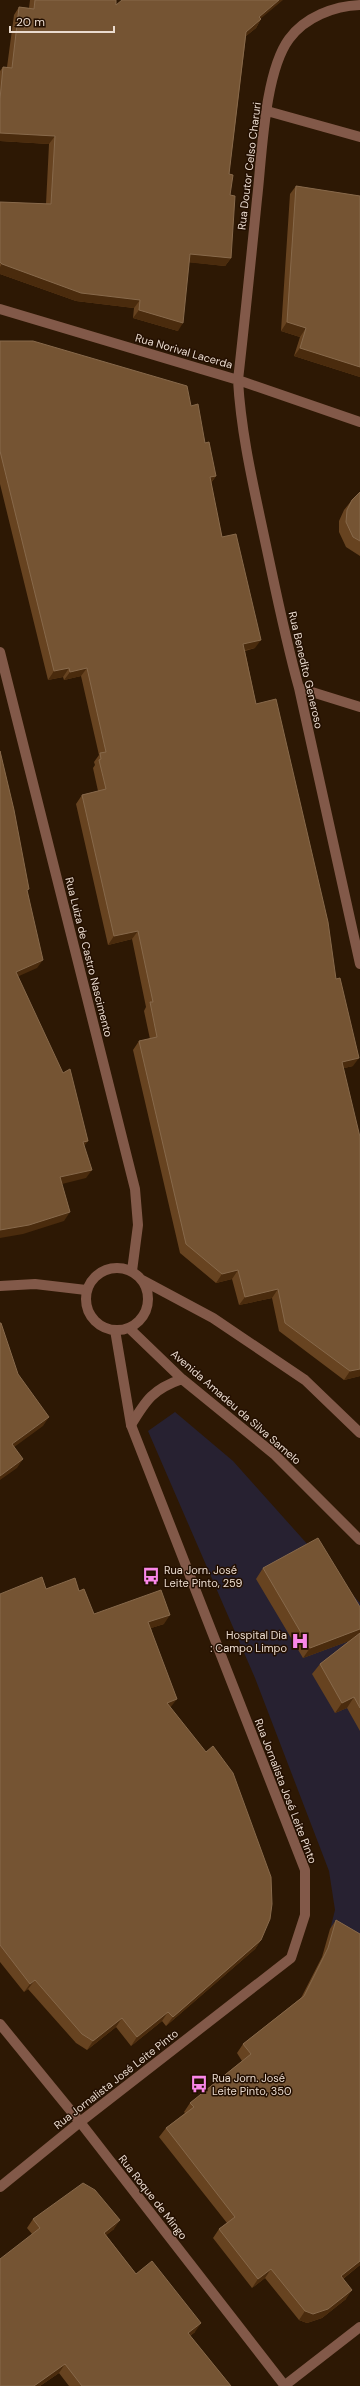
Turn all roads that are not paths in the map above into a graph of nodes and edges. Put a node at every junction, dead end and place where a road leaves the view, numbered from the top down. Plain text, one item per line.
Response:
1 (360, 5) edge
2 (267, 111) junction
3 (360, 137) edge
4 (0, 309) edge
5 (238, 380) junction
6 (360, 422) edge
7 (0, 652) edge
8 (299, 688) junction
9 (360, 707) edge
10 (360, 964) edge
11 (132, 1271) junction
12 (142, 1280) junction
13 (0, 1286) edge
14 (86, 1290) junction
15 (129, 1328) junction
16 (115, 1330) junction
17 (182, 1379) junction
18 (131, 1425) junction
19 (360, 1433) edge
20 (360, 1540) edge
21 (0, 2024) edge
22 (80, 2122) junction
23 (0, 2187) edge
24 (360, 2327) edge
25 (285, 2386) edge

1 - 2 street, Rua Doutor Celso Charuri
2 - 3 street
2 - 5 street, Rua Doutor Celso Charuri
4 - 5 street, Rua Norival Lacerda
5 - 6 street, Rua Norival Lacerda
5 - 8 street, Rua Benedito Generoso
7 - 11 street, Rua Luiza de Castro Nascimento
8 - 9 street
8 - 10 street, Rua Benedito Generoso
11 - 12 street
11 - 14 street
12 - 15 street
12 - 19 street
13 - 14 street
14 - 16 street
15 - 16 street
15 - 17 street, Avenida Amadeu da Silva Samelo
16 - 18 street, Rua Jornalista José Leite Pinto
17 - 18 street
17 - 20 street, Avenida Amadeu da Silva Samelo
18 - 22 street, Rua Jornalista José Leite Pinto
21 - 22 street, Rua Roque de Mingo
22 - 23 street, Rua Jornalista José Leite Pinto
22 - 25 street, Rua Roque de Mingo
24 - 25 street

